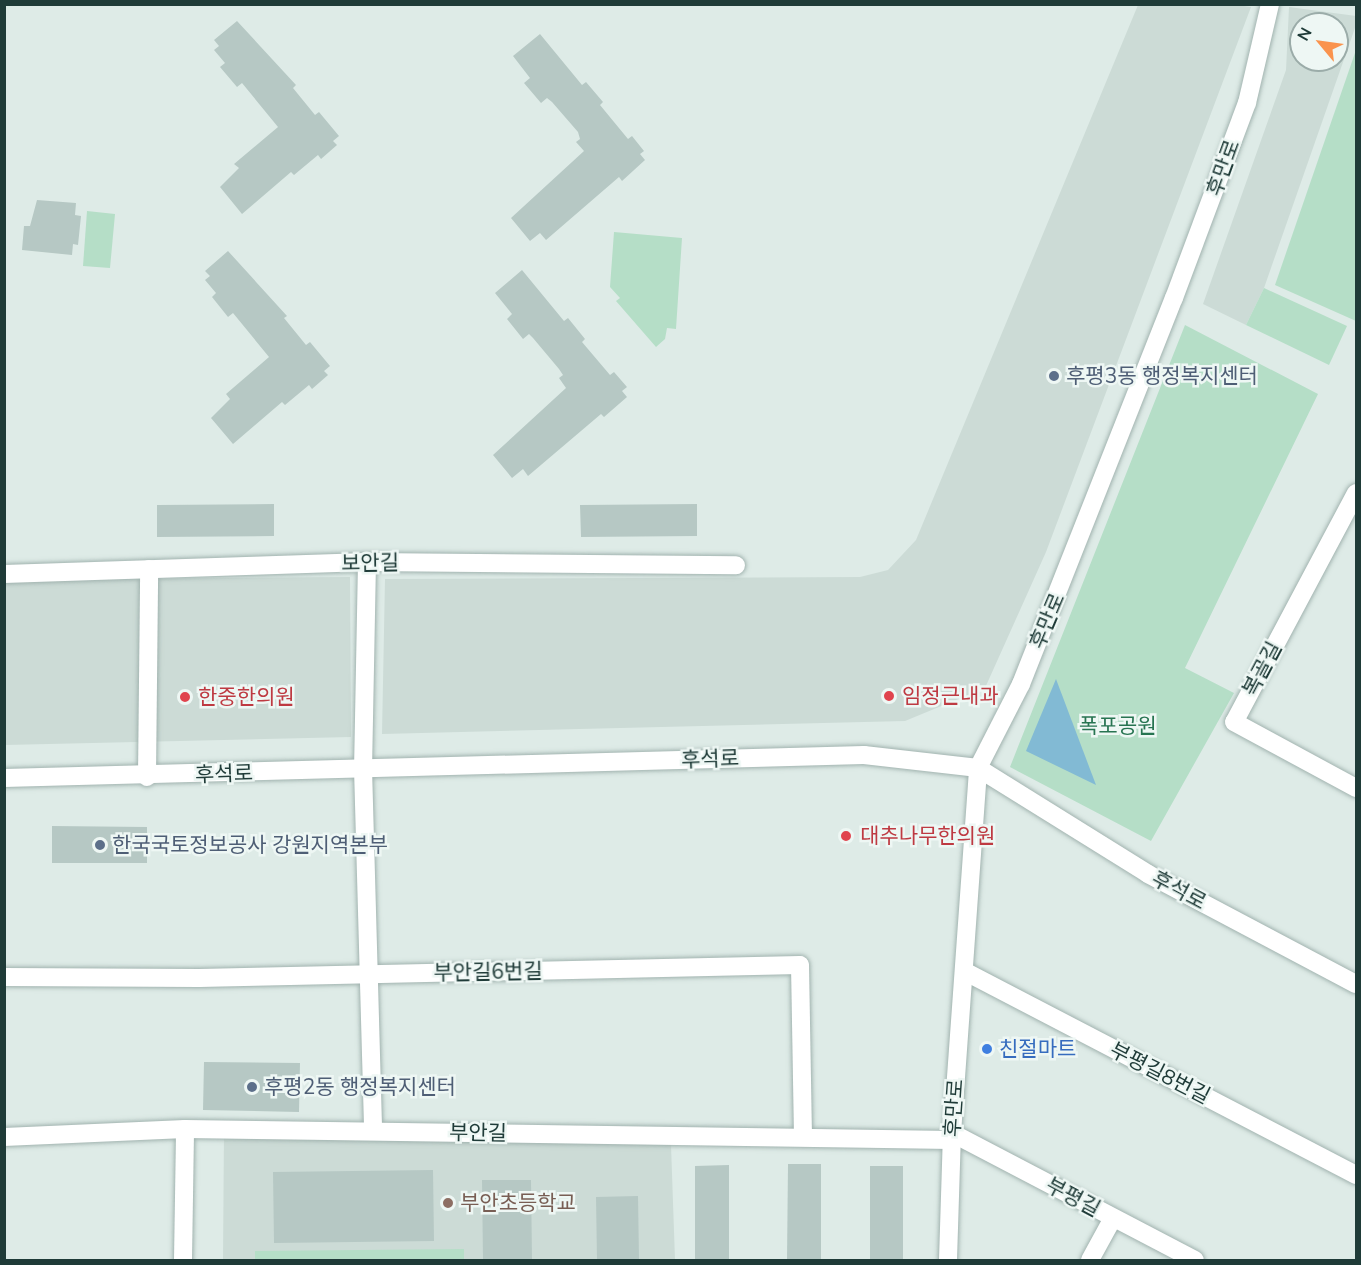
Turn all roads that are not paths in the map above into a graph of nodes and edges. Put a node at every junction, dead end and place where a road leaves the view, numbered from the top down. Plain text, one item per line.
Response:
1 (1270, 4) edge
2 (1356, 493) edge
3 (367, 562) junction
4 (736, 565) dead end
5 (149, 569) junction
6 (4, 574) edge
7 (363, 768) junction
8 (978, 768) junction
9 (147, 777) junction
10 (4, 778) edge
11 (1356, 788) edge
12 (963, 972) junction
13 (371, 975) junction
14 (4, 977) edge
15 (1356, 984) edge
16 (185, 1129) junction
17 (374, 1131) junction
18 (803, 1136) junction
19 (4, 1137) edge
20 (952, 1137) junction
21 (1356, 1175) edge
22 (1113, 1218) junction
23 (183, 1260) edge
24 (948, 1260) edge
25 (1090, 1260) edge
26 (1195, 1260) edge

1 - 8 street, 후만로
2 - 11 street, 복골길
3 - 4 street, 보안길
3 - 5 street, 보안길
3 - 7 street
5 - 6 street, 보안길
5 - 9 street
7 - 8 street, 후석로
7 - 9 street, 후석로
7 - 13 street
8 - 12 street, 후만로
8 - 15 street, 후석로
9 - 10 street, 후석로
12 - 20 street, 후만로
12 - 21 street, 부평길8번길
13 - 14 street, 부안길6번길
13 - 17 street
13 - 18 street, 부안길6번길
16 - 17 street, 부안길
16 - 19 street, 부안길
16 - 23 street
17 - 18 street, 부안길
18 - 20 street, 부안길
20 - 22 street, 부평길
20 - 24 street, 후만로
22 - 25 street
22 - 26 street, 부평길

